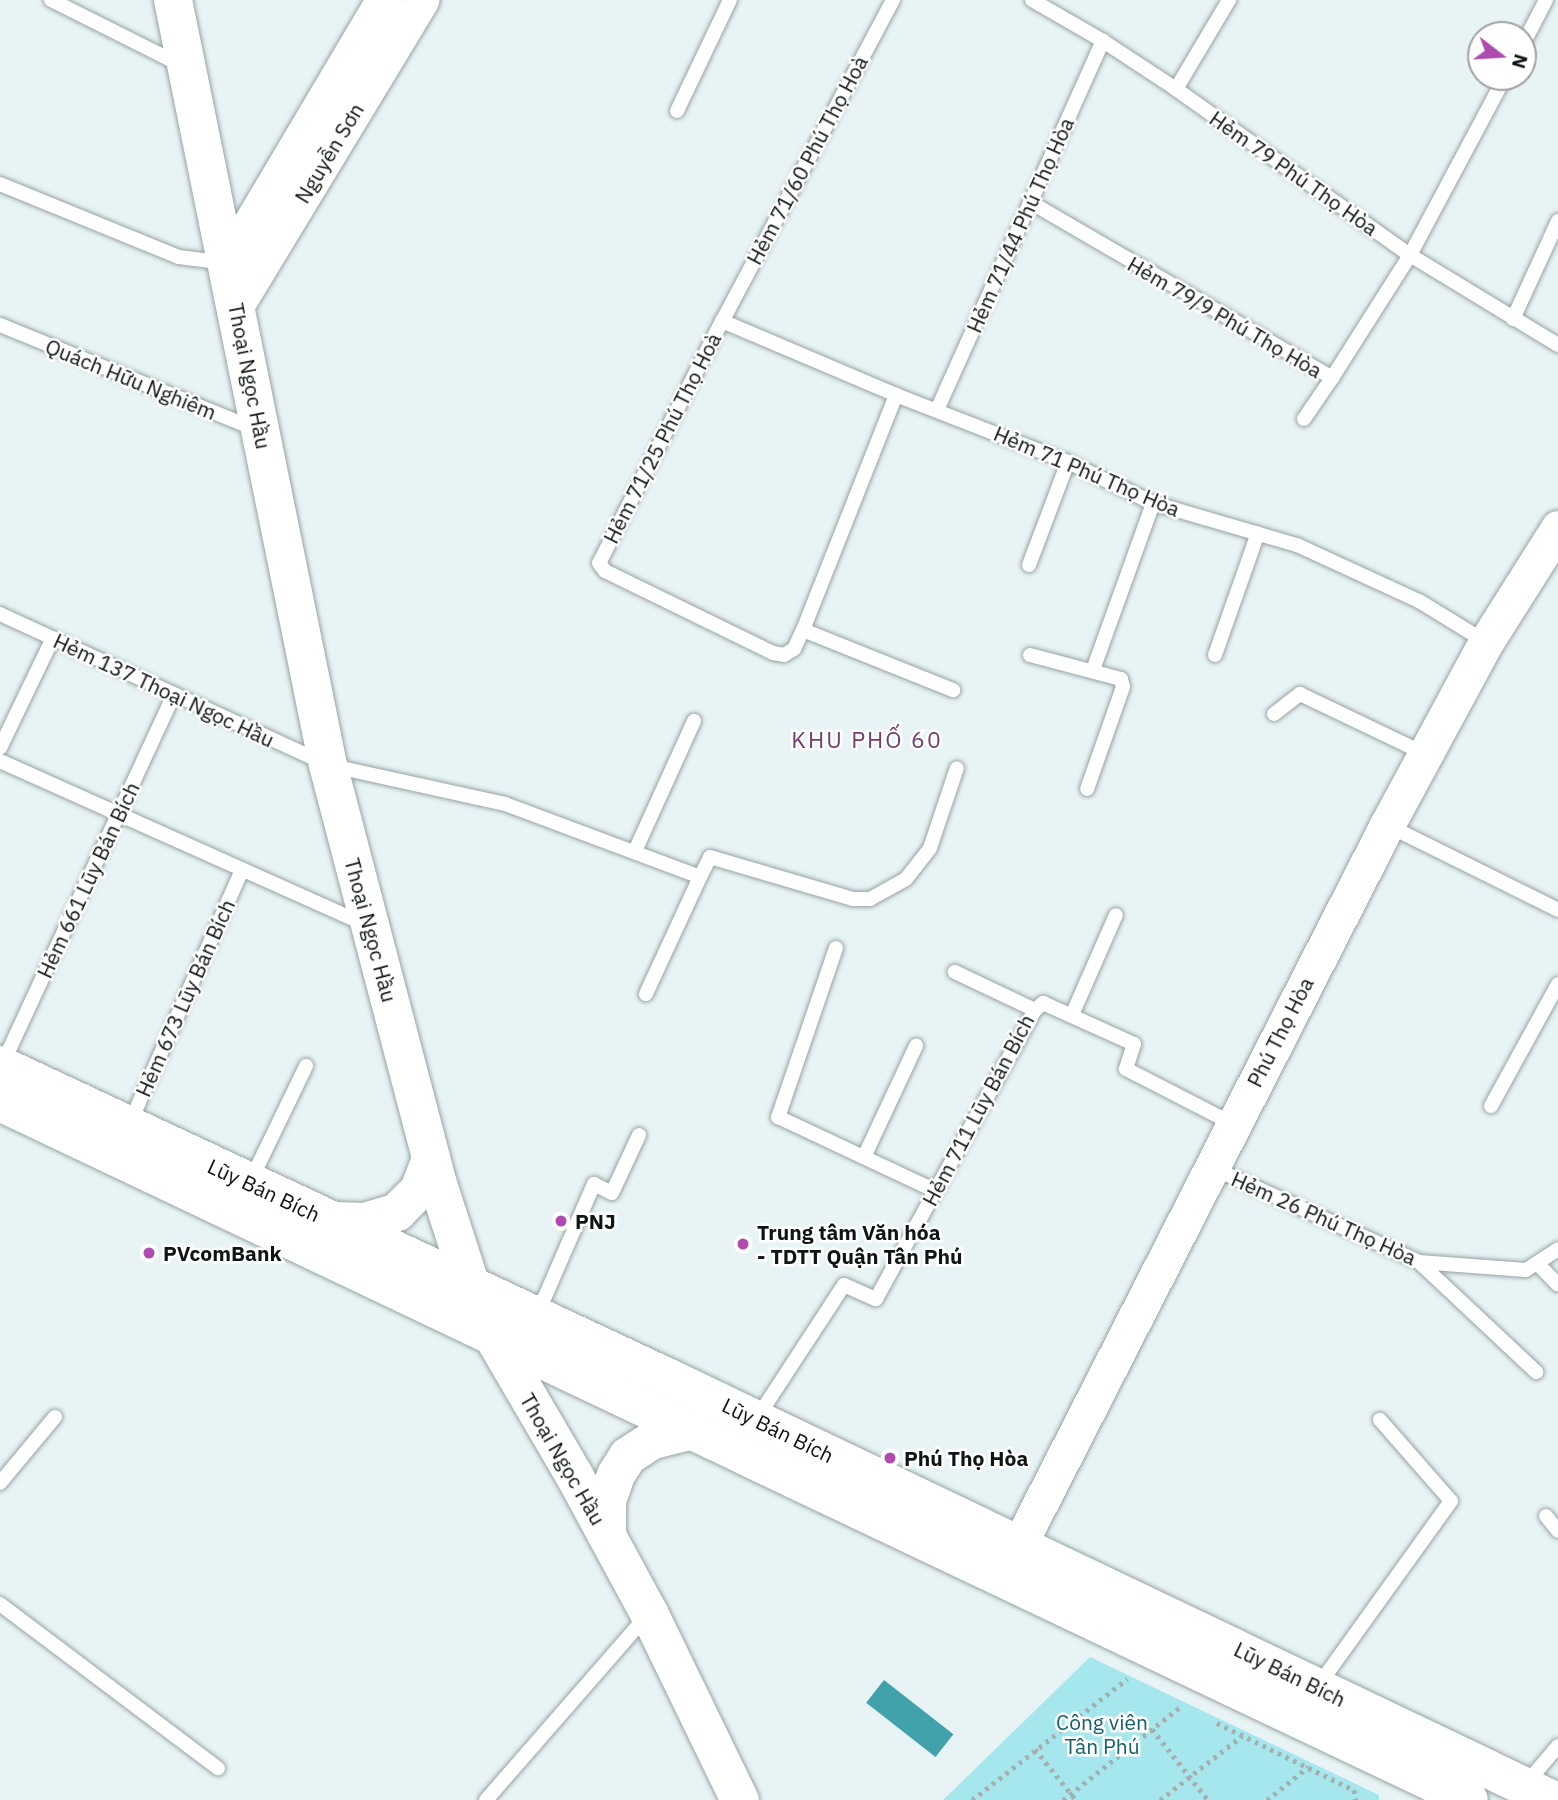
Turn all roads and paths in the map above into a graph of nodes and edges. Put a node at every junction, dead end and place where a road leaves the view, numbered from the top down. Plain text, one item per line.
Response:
1 (51, 0) edge
2 (173, 0) edge
3 (383, 0) edge
4 (421, 0) edge
5 (730, 0) edge
6 (892, 0) edge
7 (1031, 0) edge
8 (1229, 0) edge
9 (1546, 0) edge
10 (1535, 21) edge
11 (1102, 41) junction
12 (184, 67) junction
13 (1176, 89) junction
14 (1498, 91) edge
15 (677, 111) dead end
16 (0, 184) edge
17 (1030, 202) junction
18 (1558, 221) edge
19 (1410, 255) junction
20 (227, 263) junction
21 (236, 306) junction
22 (1513, 319) junction
23 (722, 321) junction
24 (0, 326) edge
25 (1558, 345) edge
26 (1332, 378) junction
27 (896, 395) junction
28 (937, 410) junction
29 (1304, 419) dead end
30 (261, 432) junction
31 (1068, 462) junction
32 (1153, 503) junction
33 (1258, 533) junction
34 (1549, 549) edge
35 (1030, 565) dead end
36 (0, 614) edge
37 (803, 630) junction
38 (53, 638) junction
39 (1486, 642) junction
40 (1030, 655) dead end
41 (1215, 655) dead end
42 (1093, 670) junction
43 (953, 690) dead end
44 (174, 695) junction
45 (1274, 714) dead end
46 (694, 721) dead end
47 (0, 748) edge
48 (1425, 754) junction
49 (0, 761) edge
50 (328, 765) junction
51 (957, 768) dead end
52 (1087, 789) dead end
53 (118, 814) junction
54 (1387, 825) junction
55 (635, 851) junction
56 (242, 870) junction
57 (699, 877) junction
58 (1558, 910) edge
59 (1115, 915) dead end
60 (370, 926) junction
61 (836, 948) dead end
62 (955, 972) dead end
63 (1558, 984) edge
64 (646, 993) dead end
65 (1035, 1010) junction
66 (1072, 1015) junction
67 (916, 1046) dead end
68 (306, 1066) dead end
69 (1, 1078) edge
70 (1491, 1106) dead end
71 (1233, 1124) junction
72 (129, 1126) junction
73 (639, 1135) dead end
74 (864, 1157) junction
75 (431, 1158) junction
76 (1212, 1168) junction
77 (249, 1183) junction
78 (936, 1191) junction
79 (328, 1220) junction
80 (1558, 1249) edge
81 (1419, 1262) junction
82 (1537, 1263) junction
83 (1558, 1285) edge
84 (471, 1286) junction
85 (536, 1316) junction
86 (491, 1334) junction
87 (1536, 1372) dead end
88 (55, 1417) dead end
89 (756, 1420) junction
90 (1380, 1420) dead end
91 (693, 1430) junction
92 (0, 1483) edge
93 (1546, 1516) dead end
94 (1558, 1531) edge
95 (607, 1536) junction
96 (1019, 1545) junction
97 (0, 1604) edge
98 (649, 1613) junction
99 (1137, 1684) dead end
100 (1317, 1687) junction
101 (1170, 1700) dead end
102 (1181, 1706) junction
103 (1194, 1712) dead end
104 (1206, 1718) dead end
105 (1152, 1729) junction
106 (1250, 1730) dead end
107 (1242, 1735) junction
108 (1558, 1746) edge
109 (1035, 1749) junction
110 (1308, 1767) junction
111 (218, 1768) dead end
112 (1190, 1777) junction
113 (1539, 1793) edge
114 (1071, 1794) junction
115 (1456, 1798) edge
116 (486, 1800) edge
117 (740, 1800) edge
118 (972, 1800) edge
119 (1063, 1800) edge
120 (1076, 1800) edge
121 (1160, 1800) edge
122 (1208, 1800) edge
123 (1267, 1800) edge
124 (1356, 1800) edge

1 - 12 lane
2 - 12 main road, Thoại Ngọc Hầu
3 - 20 street, Nguyễn Sơn
4 - 21 street, Nguyễn Sơn
5 - 15 lane
6 - 23 lane, Hẻm 71/60 Phú Thọ Hoà
7 - 11 lane, Hẻm 79 Phú Thọ Hòa
8 - 13 lane
9 - 10 lane
11 - 13 lane, Hẻm 79 Phú Thọ Hòa
11 - 17 lane, Hẻm 71/44 Phú Thọ Hòa
12 - 20 main road, Thoại Ngọc Hầu
13 - 19 lane, Hẻm 79 Phú Thọ Hòa
14 - 19 lane, Hẻm 79/9 Phú Thọ Hòa
16 - 20 lane
17 - 26 lane, Hẻm 79/9 Phú Thọ Hòa
17 - 28 lane, Hẻm 71/44 Phú Thọ Hòa
18 - 22 lane
19 - 22 lane, Hẻm 79 Phú Thọ Hòa
19 - 26 lane, Hẻm 79/9 Phú Thọ Hòa
20 - 21 main road, Thoại Ngọc Hầu
21 - 30 main road, Thoại Ngọc Hầu
22 - 25 lane, Hẻm 79 Phú Thọ Hòa
23 - 27 lane, Hẻm 71 Phú Thọ Hòa
23 - 37 lane, Hẻm 71/25 Phú Thọ Hoà
24 - 30 lane, Quách Hữu Nghiêm
26 - 29 lane
27 - 28 lane, Hẻm 71 Phú Thọ Hòa
27 - 37 lane
28 - 31 lane, Hẻm 71 Phú Thọ Hòa
30 - 50 main road, Thoại Ngọc Hầu
31 - 32 lane, Hẻm 71 Phú Thọ Hòa
31 - 35 lane
32 - 33 lane, Hẻm 71 Phú Thọ Hòa
32 - 42 lane
33 - 39 lane, Hẻm 71 Phú Thọ Hòa
33 - 41 lane
34 - 39 street, Phú Thọ Hòa
36 - 38 lane, Hẻm 137 Thoại Ngọc Hầu
37 - 43 lane
38 - 44 lane, Hẻm 137 Thoại Ngọc Hầu
38 - 47 lane
39 - 48 street, Phú Thọ Hòa
40 - 42 lane
42 - 52 lane
44 - 50 lane, Hẻm 137 Thoại Ngọc Hầu
44 - 53 lane, Hẻm 661 Lũy Bán Bích
45 - 48 lane
46 - 55 lane
48 - 54 street, Phú Thọ Hòa
49 - 53 lane
50 - 55 lane, Hẻm 137 Thoại Ngọc Hầu
50 - 60 main road, Thoại Ngọc Hầu
51 - 57 lane
53 - 56 lane
53 - 69 lane, Hẻm 661 Lũy Bán Bích
54 - 58 lane
54 - 71 street, Phú Thọ Hòa
55 - 57 lane, Hẻm 137 Thoại Ngọc Hầu
56 - 60 lane
56 - 72 lane, Hẻm 673 Lũy Bán Bích
57 - 64 lane
59 - 66 lane
60 - 75 main road, Thoại Ngọc Hầu
61 - 74 lane
62 - 65 lane, Hẻm 711 Lũy Bán Bích
63 - 70 lane
65 - 66 lane
65 - 78 lane, Hẻm 711 Lũy Bán Bích
66 - 71 lane
67 - 74 lane
68 - 77 lane
69 - 72 main road, Lũy Bán Bích
69 - 86 main road, Lũy Bán Bích
71 - 76 street, Phú Thọ Hòa
72 - 77 main road, Lũy Bán Bích
73 - 85 lane
74 - 78 lane
75 - 79 main road
75 - 84 main road, Thoại Ngọc Hầu
76 - 81 lane, Hẻm 26 Phú Thọ Hòa
76 - 96 street, Phú Thọ Hòa
77 - 79 main road, Lũy Bán Bích
78 - 89 lane, Hẻm 711 Lũy Bán Bích
79 - 84 main road, Lũy Bán Bích
80 - 82 lane, Hẻm 26 Phú Thọ Hòa
81 - 82 lane, Hẻm 26 Phú Thọ Hòa
81 - 87 lane
82 - 83 lane
84 - 85 main road, Lũy Bán Bích
84 - 86 main road, Thoại Ngọc Hầu
85 - 89 main road, Lũy Bán Bích
86 - 91 main road, Lũy Bán Bích
86 - 95 main road, Thoại Ngọc Hầu
88 - 92 lane
89 - 96 main road, Lũy Bán Bích
90 - 100 lane
91 - 95 main road
91 - 115 main road, Lũy Bán Bích
93 - 94 lane
95 - 98 main road, Thoại Ngọc Hầu
96 - 100 main road, Lũy Bán Bích
97 - 111 lane
98 - 116 lane
98 - 117 main road, Thoại Ngọc Hầu
99 - 109 path
100 - 113 main road, Lũy Bán Bích
101 - 102 path
102 - 103 path
102 - 105 path
104 - 107 path
105 - 112 path
105 - 114 path
106 - 107 path
107 - 110 path
107 - 112 path
108 - 113 lane
109 - 114 path
109 - 118 path
110 - 123 path
110 - 124 path
112 - 121 path
112 - 122 path
114 - 119 path
114 - 120 path

